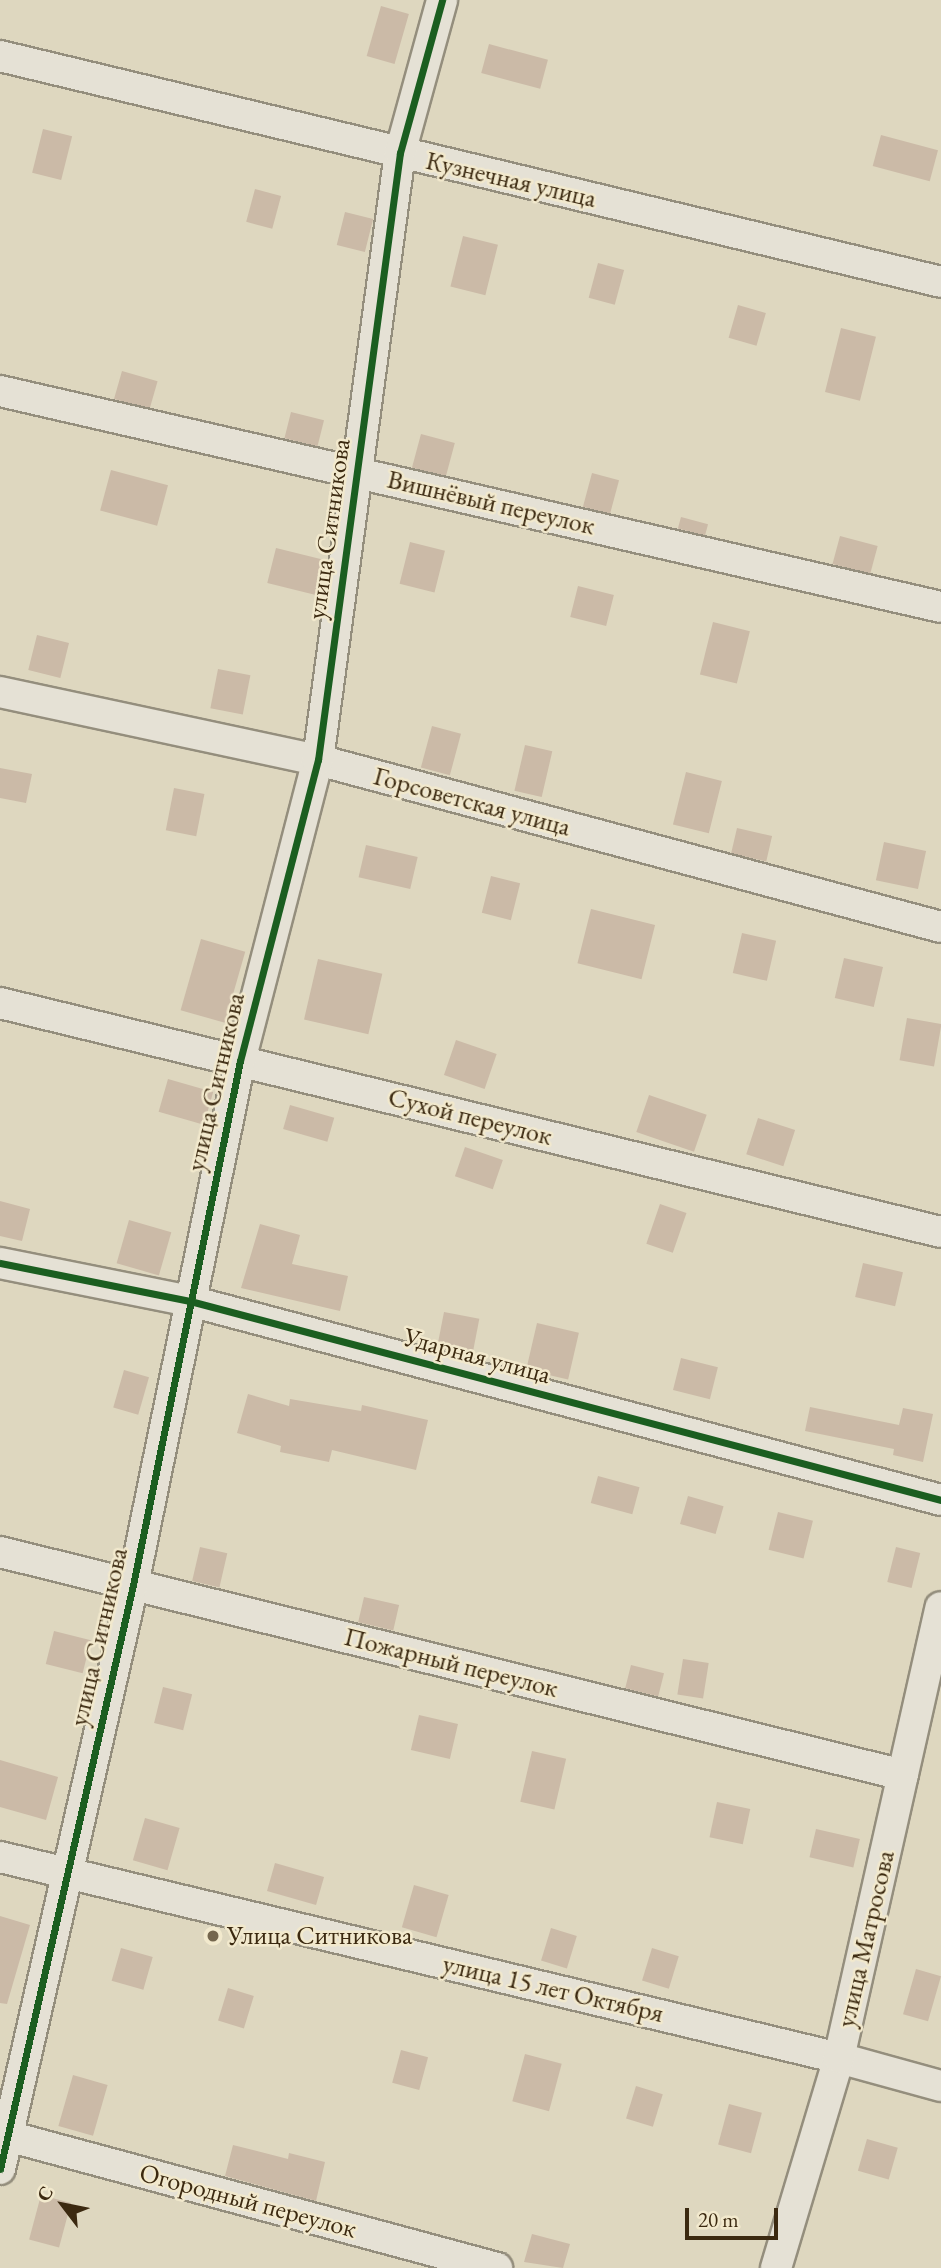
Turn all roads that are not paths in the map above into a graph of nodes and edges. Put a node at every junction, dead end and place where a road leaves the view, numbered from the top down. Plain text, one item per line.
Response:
1 (442, 0) edge
2 (0, 56) edge
3 (400, 153) junction
4 (941, 282) edge
5 (0, 391) edge
6 (359, 472) junction
7 (941, 607) edge
8 (0, 692) edge
9 (318, 760) junction
10 (941, 927) edge
11 (0, 1003) edge
12 (240, 1061) junction
13 (941, 1232) edge
14 (0, 1263) edge
15 (190, 1301) junction
16 (941, 1500) edge
17 (0, 1552) edge
18 (133, 1585) junction
19 (941, 1607) edge
20 (903, 1775) junction
21 (0, 1857) edge
22 (65, 1873) junction
23 (839, 2058) junction
24 (941, 2086) edge
25 (4, 2135) edge
26 (0, 2169) edge
27 (497, 2268) edge
28 (776, 2268) edge

1 - 3 street, улица Ситникова
2 - 3 street, Кузнечная улица
3 - 4 street, Кузнечная улица
3 - 6 street, улица Ситникова
5 - 6 street, Вишнёвый переулок
6 - 7 street, Вишнёвый переулок
6 - 9 street, улица Ситникова
8 - 9 street, Горсоветская улица
9 - 10 street, Горсоветская улица
9 - 12 street, улица Ситникова
11 - 12 street, Сухой переулок
12 - 13 street, Сухой переулок
12 - 15 street, улица Ситникова
14 - 15 street, Ударная улица
15 - 16 street, Ударная улица
15 - 18 street, улица Ситникова
17 - 18 street, Пожарный переулок
18 - 20 street, Пожарный переулок
18 - 22 street, улица Ситникова
19 - 20 street, улица Матросова
20 - 23 street, улица Матросова
21 - 22 street, улица 15 лет Октября
22 - 23 street, улица 15 лет Октября
22 - 25 street, улица Ситникова
23 - 24 street, улица 15 лет Октября
23 - 28 street, улица Матросова
25 - 26 street, улица Ситникова
25 - 27 street, Огородный переулок

